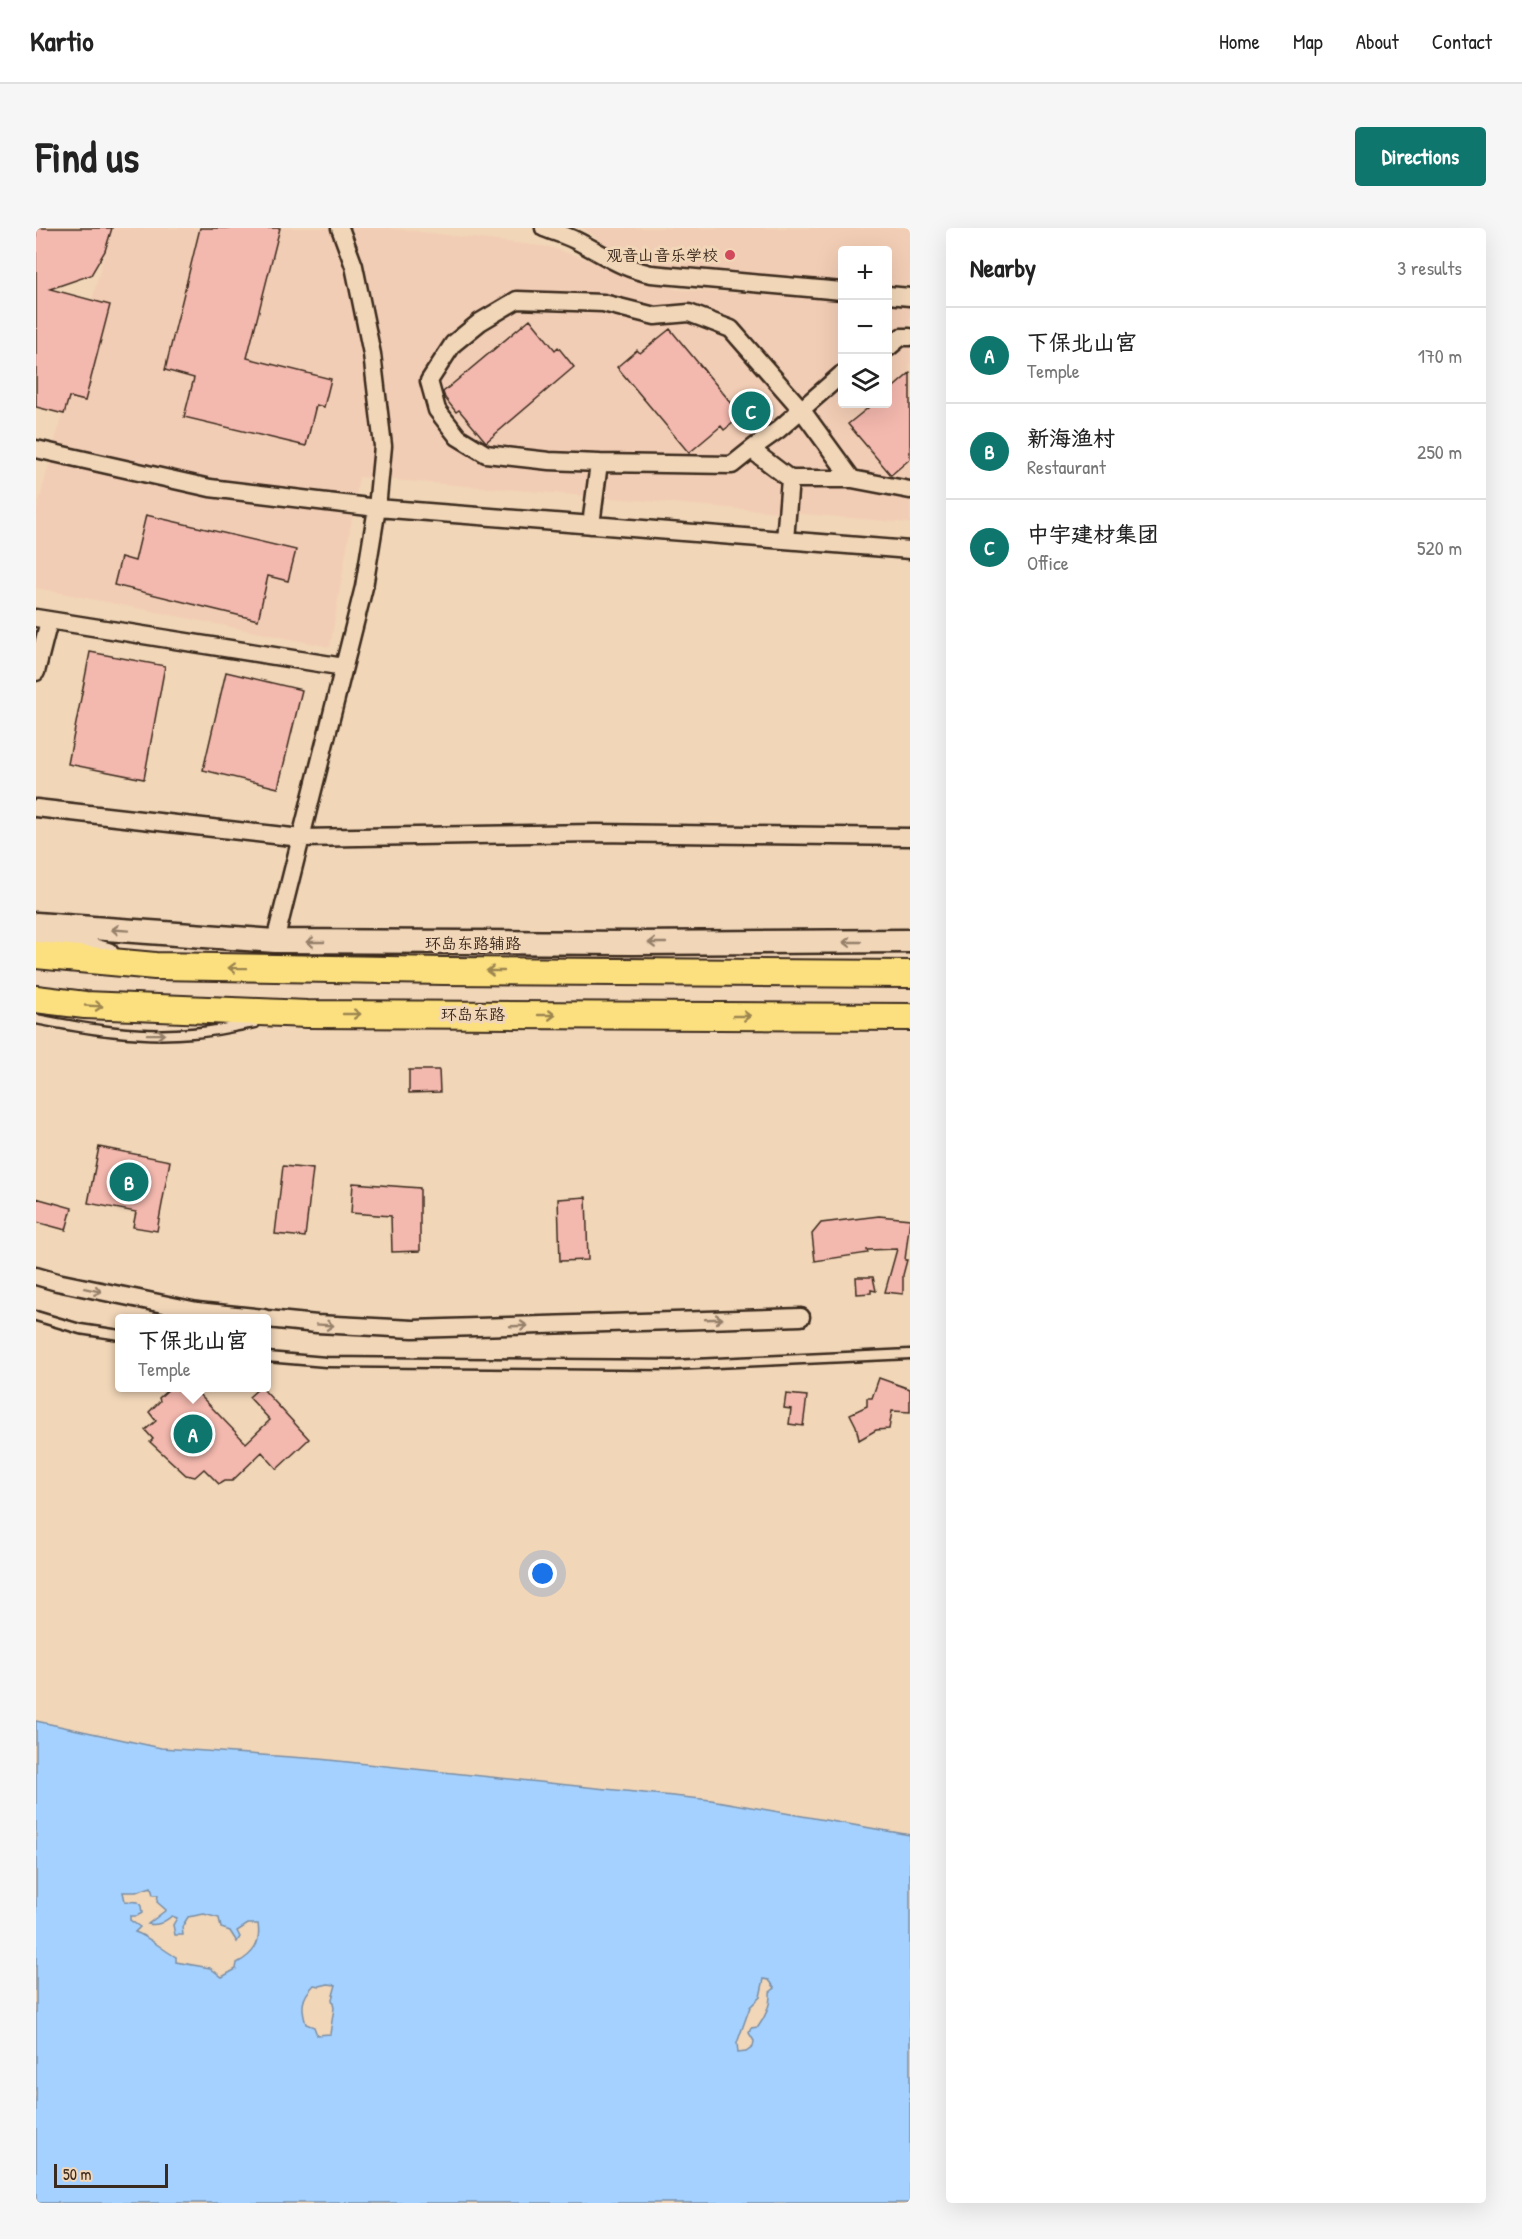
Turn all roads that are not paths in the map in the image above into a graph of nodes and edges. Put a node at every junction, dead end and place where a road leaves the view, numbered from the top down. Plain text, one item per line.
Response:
1 (340, 228) edge
2 (544, 228) edge
3 (838, 291) edge
4 (892, 295) edge
5 (910, 297) edge
6 (910, 337) edge
7 (892, 345) edge
8 (838, 378) edge
9 (801, 409) junction
10 (757, 445) junction
11 (36, 449) edge
12 (599, 463) junction
13 (790, 479) junction
14 (852, 479) junction
15 (910, 490) edge
16 (377, 508) junction
17 (591, 525) junction
18 (785, 540) junction
19 (910, 550) edge
20 (43, 619) edge
21 (344, 667) junction
22 (36, 672) edge
23 (36, 808) edge
24 (910, 837) edge
25 (301, 838) junction
26 (36, 924) edge
27 (36, 935) edge
28 (275, 941) junction
29 (910, 941) edge
30 (404, 942) junction
31 (36, 955) edge
32 (155, 966) junction
33 (301, 969) junction
34 (910, 974) edge
35 (36, 999) edge
36 (308, 1014) junction
37 (910, 1017) edge
38 (36, 1019) edge
39 (36, 1276) edge
40 (223, 1314) edge
41 (36, 1316) edge
42 (801, 1317) dead end
43 (271, 1319) edge
44 (115, 1334) edge
45 (910, 1354) edge
46 (271, 1358) edge

1 - 16 street
2 - 3 street
4 - 5 street
6 - 7 street
8 - 9 street
9 - 10 street
9 - 12 street
9 - 14 street
10 - 12 street
10 - 13 street
11 - 16 street
12 - 17 street
13 - 14 street
13 - 18 street
14 - 15 street
16 - 17 street
16 - 21 street
17 - 18 street
18 - 19 street
20 - 21 street
20 - 22 street
21 - 25 street
23 - 25 street
24 - 25 street
25 - 28 street
28 -> 26 street, 环岛东路辅路
27 - 32 street
30 -> 28 street, 环岛东路辅路
29 -> 30 street, 环岛东路辅路
30 - 33 street
31 - 32 main road
33 -> 32 main road
34 -> 33 main road
35 -> 36 main road, 环岛东路
36 -> 37 main road, 环岛东路
38 -> 36 lane
39 -> 40 street
41 - 44 lane
43 -> 42 street
45 - 46 lane

